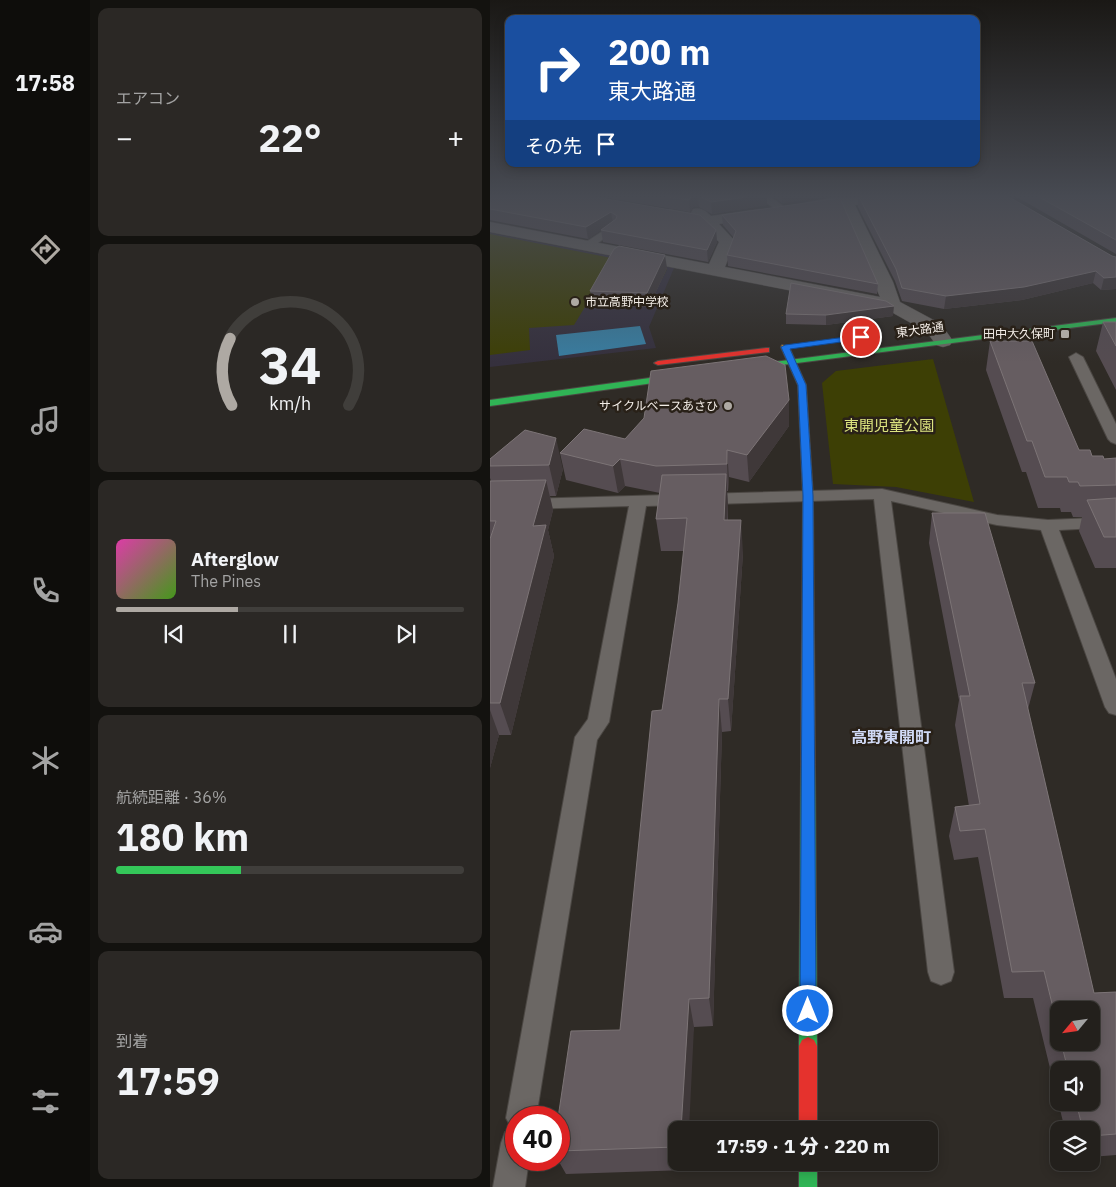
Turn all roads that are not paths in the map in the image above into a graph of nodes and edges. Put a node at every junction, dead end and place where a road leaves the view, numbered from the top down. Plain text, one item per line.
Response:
1 (621, 252) edge
2 (722, 252) edge
3 (869, 252) edge
4 (715, 270) junction
5 (892, 305) junction
6 (1115, 320) edge
7 (914, 330) dead end
8 (940, 332) junction
9 (799, 345) dead end
10 (785, 347) junction
11 (1076, 357) dead end
12 (792, 362) junction
13 (645, 365) dead end
14 (736, 369) edge
15 (697, 375) edge
16 (490, 403) edge
17 (1116, 439) edge
18 (882, 494) junction
19 (808, 496) junction
20 (638, 501) junction
21 (490, 505) edge
22 (1116, 522) edge
23 (1048, 525) junction
24 (1116, 707) edge
25 (941, 972) dead end
26 (523, 1106) edge
27 (808, 1121) edge
28 (512, 1171) edge
29 (808, 1171) edge
30 (509, 1187) edge
31 (808, 1187) edge

1 - 4 street
2 - 4 street
3 - 5 street
4 - 5 street
5 - 8 street
6 - 8 main road, 東大路通
7 - 8 main road, 東大路通
8 - 12 main road, 東大路通
9 - 10 main road
10 - 12 main road
10 - 13 main road
11 - 17 lane
12 - 14 main road, 東大路通
12 - 19 main road
15 - 16 main road
18 - 19 lane
18 - 23 lane
18 - 25 lane
19 - 20 lane
19 - 27 main road
20 - 21 lane
20 - 26 lane
22 - 23 lane
23 - 24 lane
28 - 30 lane
29 - 31 main road

